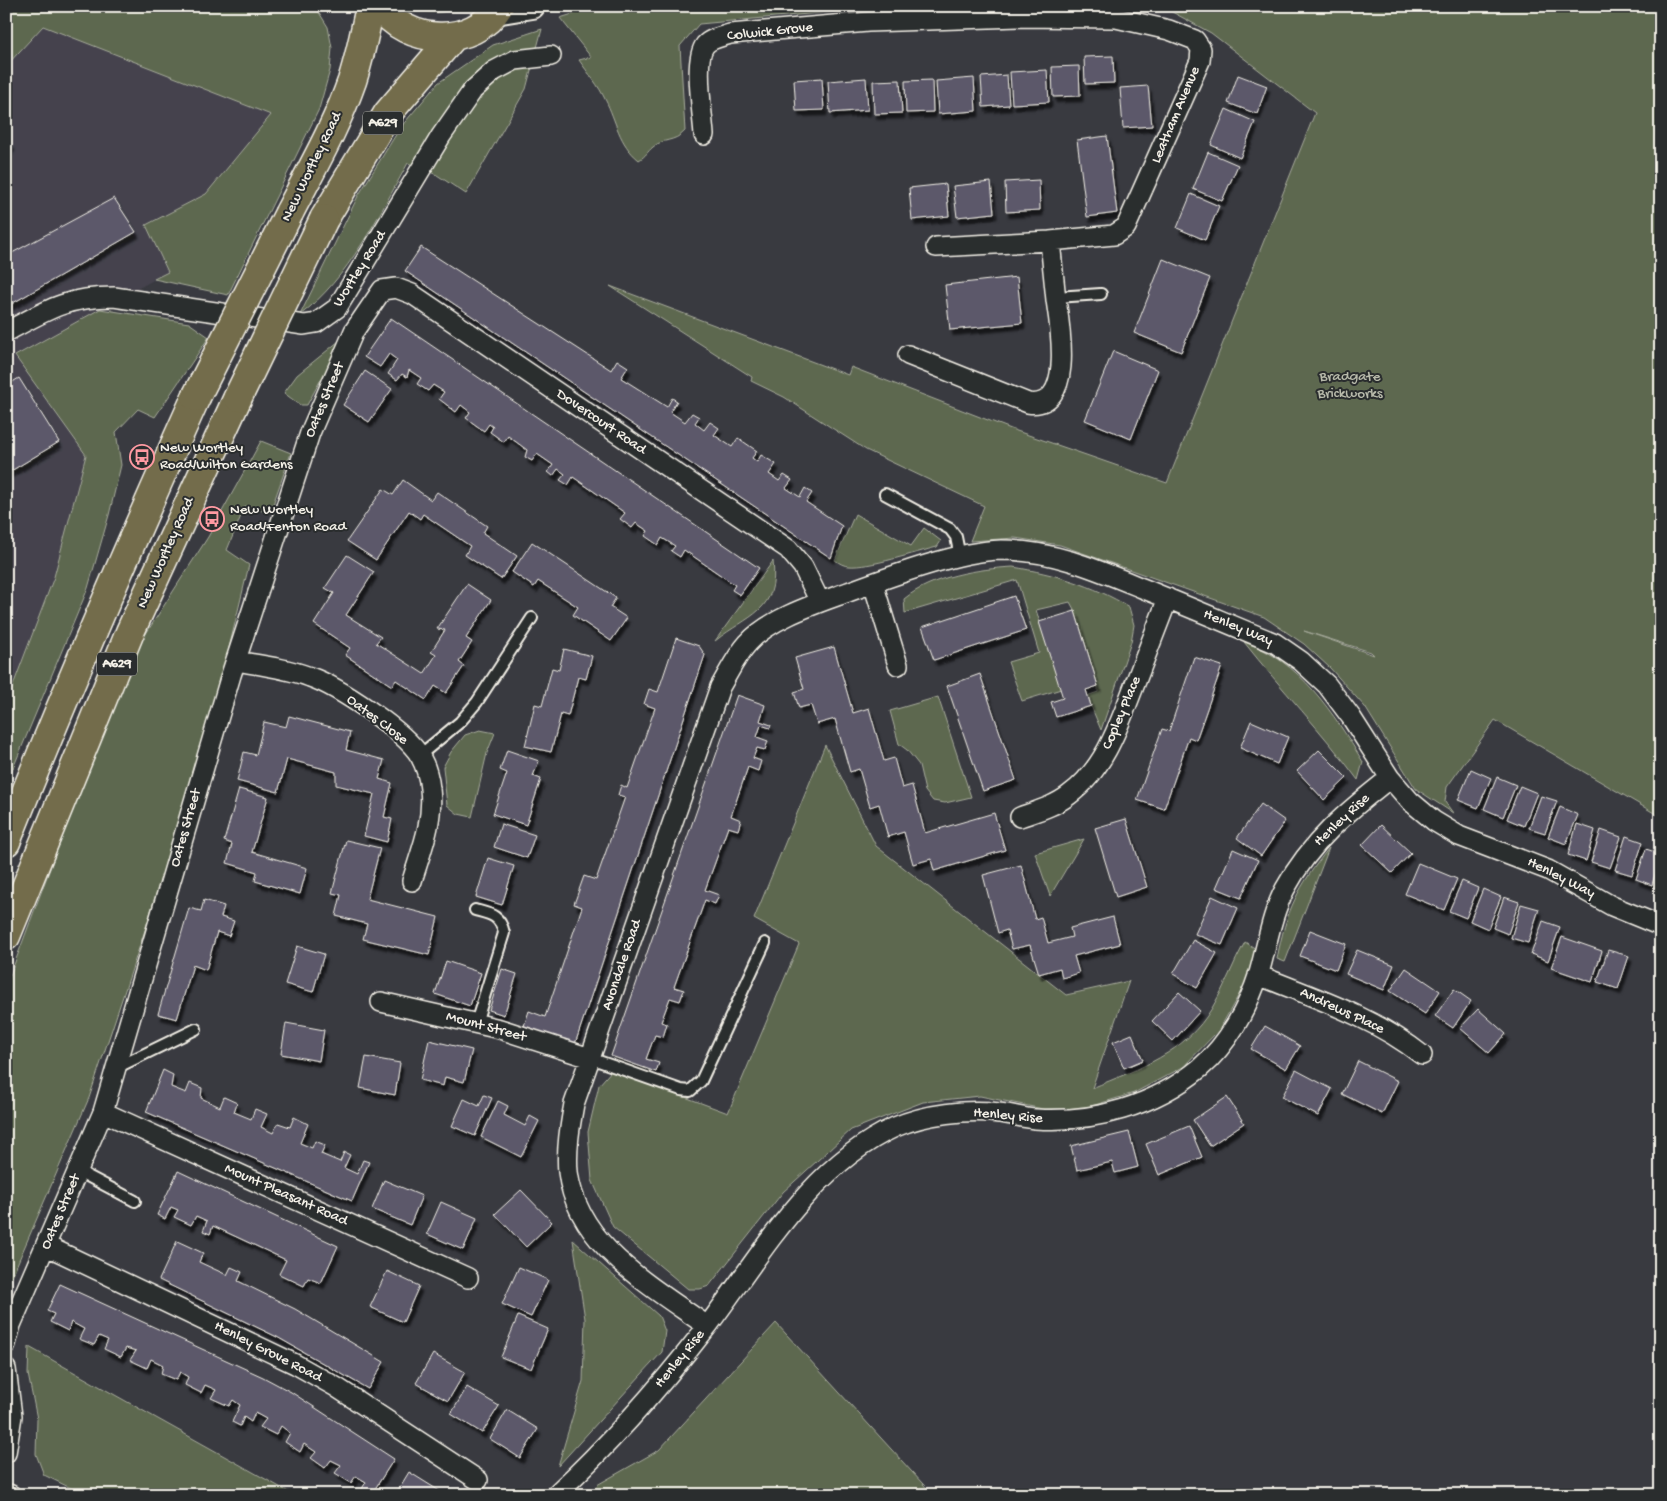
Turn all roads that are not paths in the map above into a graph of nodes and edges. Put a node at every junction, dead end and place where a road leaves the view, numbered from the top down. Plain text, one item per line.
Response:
1 (370, 6) edge
2 (380, 6) edge
3 (532, 6) edge
4 (497, 9) edge
5 (867, 14) edge
6 (454, 36) junction
7 (551, 56) dead end
8 (704, 135) dead end
9 (1050, 242) junction
10 (936, 247) dead end
11 (1101, 294) dead end
12 (1056, 297) junction
13 (366, 312) joint
14 (6, 332) edge
15 (908, 355) dead end
16 (885, 494) dead end
17 (960, 558) junction
18 (873, 582) junction
19 (1168, 598) junction
20 (820, 602) junction
21 (532, 618) dead end
22 (236, 661) junction
23 (898, 665) dead end
24 (420, 755) junction
25 (1390, 778) junction
26 (1020, 817) dead end
27 (6, 842) edge
28 (412, 881) dead end
29 (475, 910) dead end
30 (1661, 926) edge
31 (6, 936) edge
32 (764, 942) dead end
33 (1258, 974) junction
34 (380, 1002) dead end
35 (476, 1023) junction
36 (196, 1028) dead end
37 (1422, 1055) dead end
38 (590, 1058) junction
39 (118, 1066) junction
40 (103, 1112) junction
41 (78, 1171) junction
42 (136, 1201) dead end
43 (47, 1246) junction
44 (468, 1278) dead end
45 (707, 1326) junction
46 (6, 1344) edge
47 (6, 1369) edge
48 (6, 1452) edge
49 (478, 1480) dead end
50 (6, 1493) edge
51 (11, 1495) edge
52 (555, 1495) edge

1 - 27 main road, New Wortley Road / A629, bridge
2 - 6 main road, A629
3 - 4 street
4 - 6 main road, A629
5 - 8 street, Colwick Grove
5 - 9 street, Leatham Avenue
6 - 31 main road, New Wortley Road / A629, bridge
7 - 14 street, Wortley Road
9 - 10 street, Leatham Avenue
9 - 12 street
11 - 12 lane
12 - 15 street
13 - 20 street, Dovercourt Road
13 - 22 street, Oates Street
16 - 17 lane
17 - 18 street, Henley Way
17 - 19 street, Henley Way
18 - 20 street, Henley Way
18 - 23 street
19 - 25 street, Henley Way
19 - 26 street, Copley Place
20 - 38 street, Avondale Road
21 - 24 lane
22 - 24 street, Oates Close
22 - 39 street, Oates Street
24 - 28 street, Oates Close
25 - 30 street, Henley Way
25 - 33 street, Henley Rise
29 - 35 lane
32 - 38 lane
33 - 37 street, Andrews Place
33 - 45 street, Henley Rise
34 - 35 street, Mount Street
35 - 38 street, Mount Street
36 - 39 lane
38 - 45 street, Avondale Road
39 - 40 street, Oates Street
40 - 41 street, Oates Street
40 - 44 street, Mount Pleasant Road
41 - 42 lane
41 - 43 street, Oates Street
43 - 46 street, Oates Street
43 - 49 street, Henley Grove Road
45 - 52 street, Henley Rise
47 - 48 street
50 - 51 street

